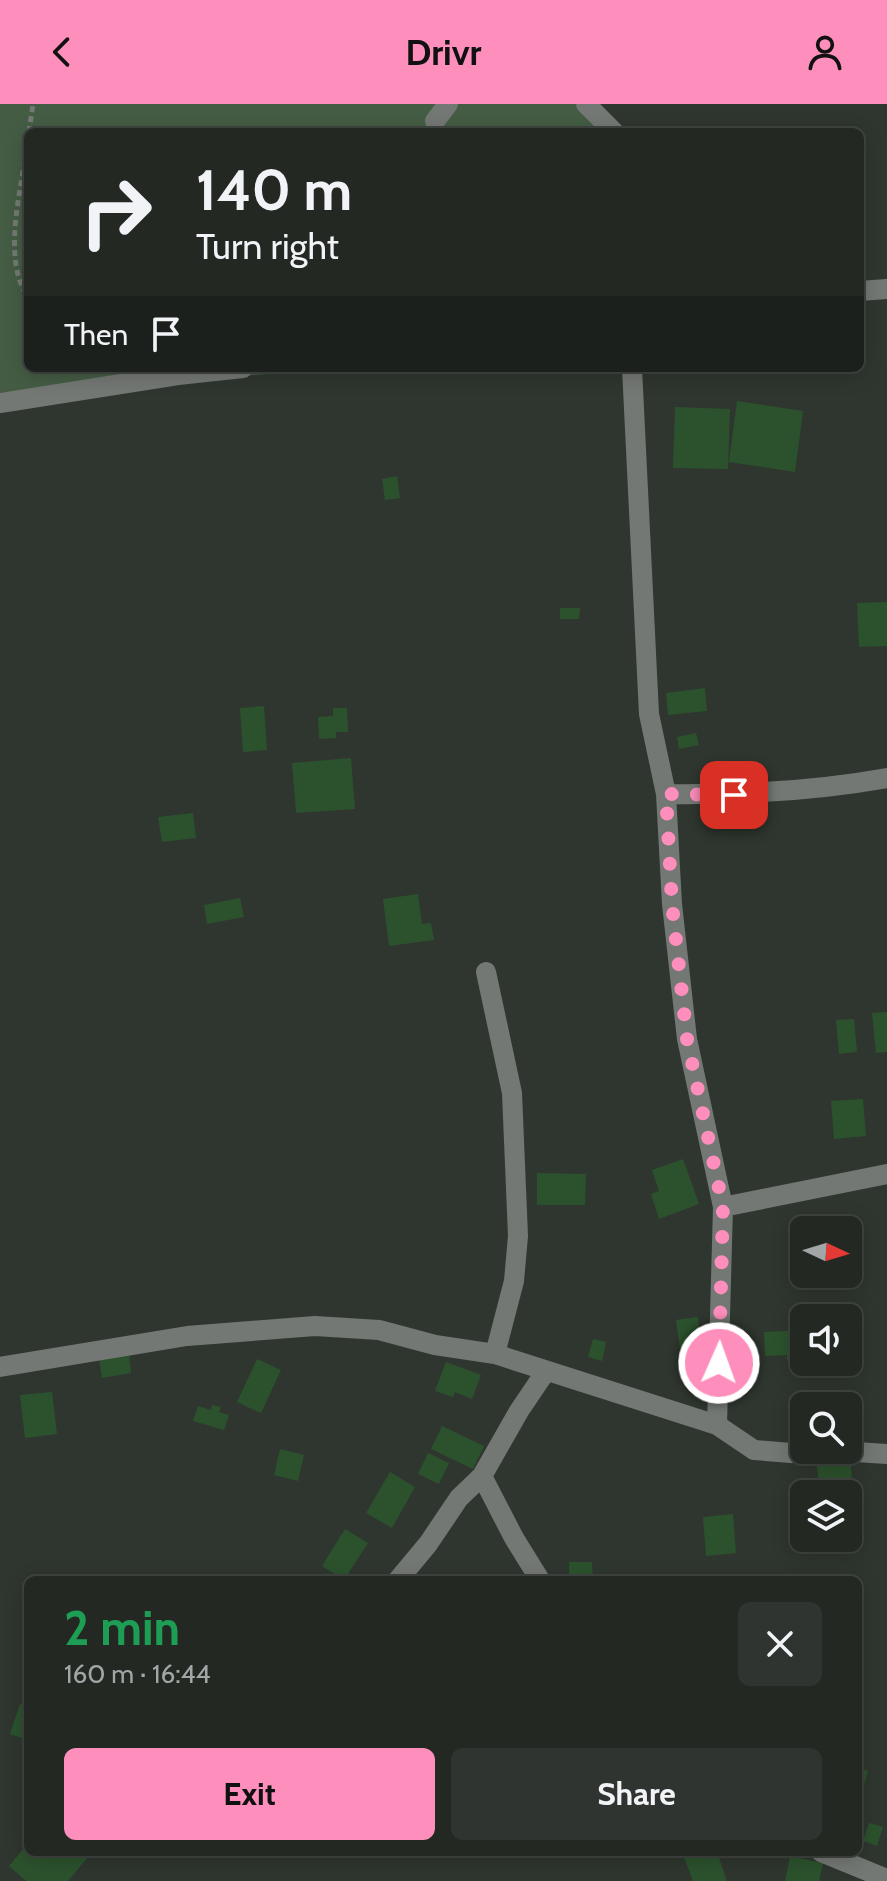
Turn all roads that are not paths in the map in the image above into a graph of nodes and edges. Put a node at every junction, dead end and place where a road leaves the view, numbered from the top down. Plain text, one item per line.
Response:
1 (448, 104) edge
2 (586, 104) edge
3 (435, 121) dead end
4 (610, 128) edge
5 (887, 289) edge
6 (864, 291) edge
7 (166, 372) edge
8 (632, 372) edge
9 (0, 403) edge
10 (887, 778) edge
11 (666, 794) junction
12 (486, 972) dead end
13 (887, 1174) edge
14 (723, 1207) junction
15 (495, 1354) junction
16 (0, 1367) edge
17 (546, 1371) junction
18 (717, 1425) junction
19 (862, 1452) edge
20 (790, 1453) edge
21 (887, 1454) edge
22 (482, 1476) junction
23 (401, 1576) edge
24 (538, 1576) edge
25 (831, 1856) edge
26 (887, 1879) edge

1 - 3 street
2 - 4 street
5 - 6 street
7 - 9 street
8 - 11 street
10 - 11 street
11 - 14 street
12 - 15 street
13 - 14 street
14 - 18 street
15 - 16 street
15 - 17 street
17 - 18 street
17 - 22 street
18 - 20 street
19 - 21 street
22 - 23 street
22 - 24 street
25 - 26 street

